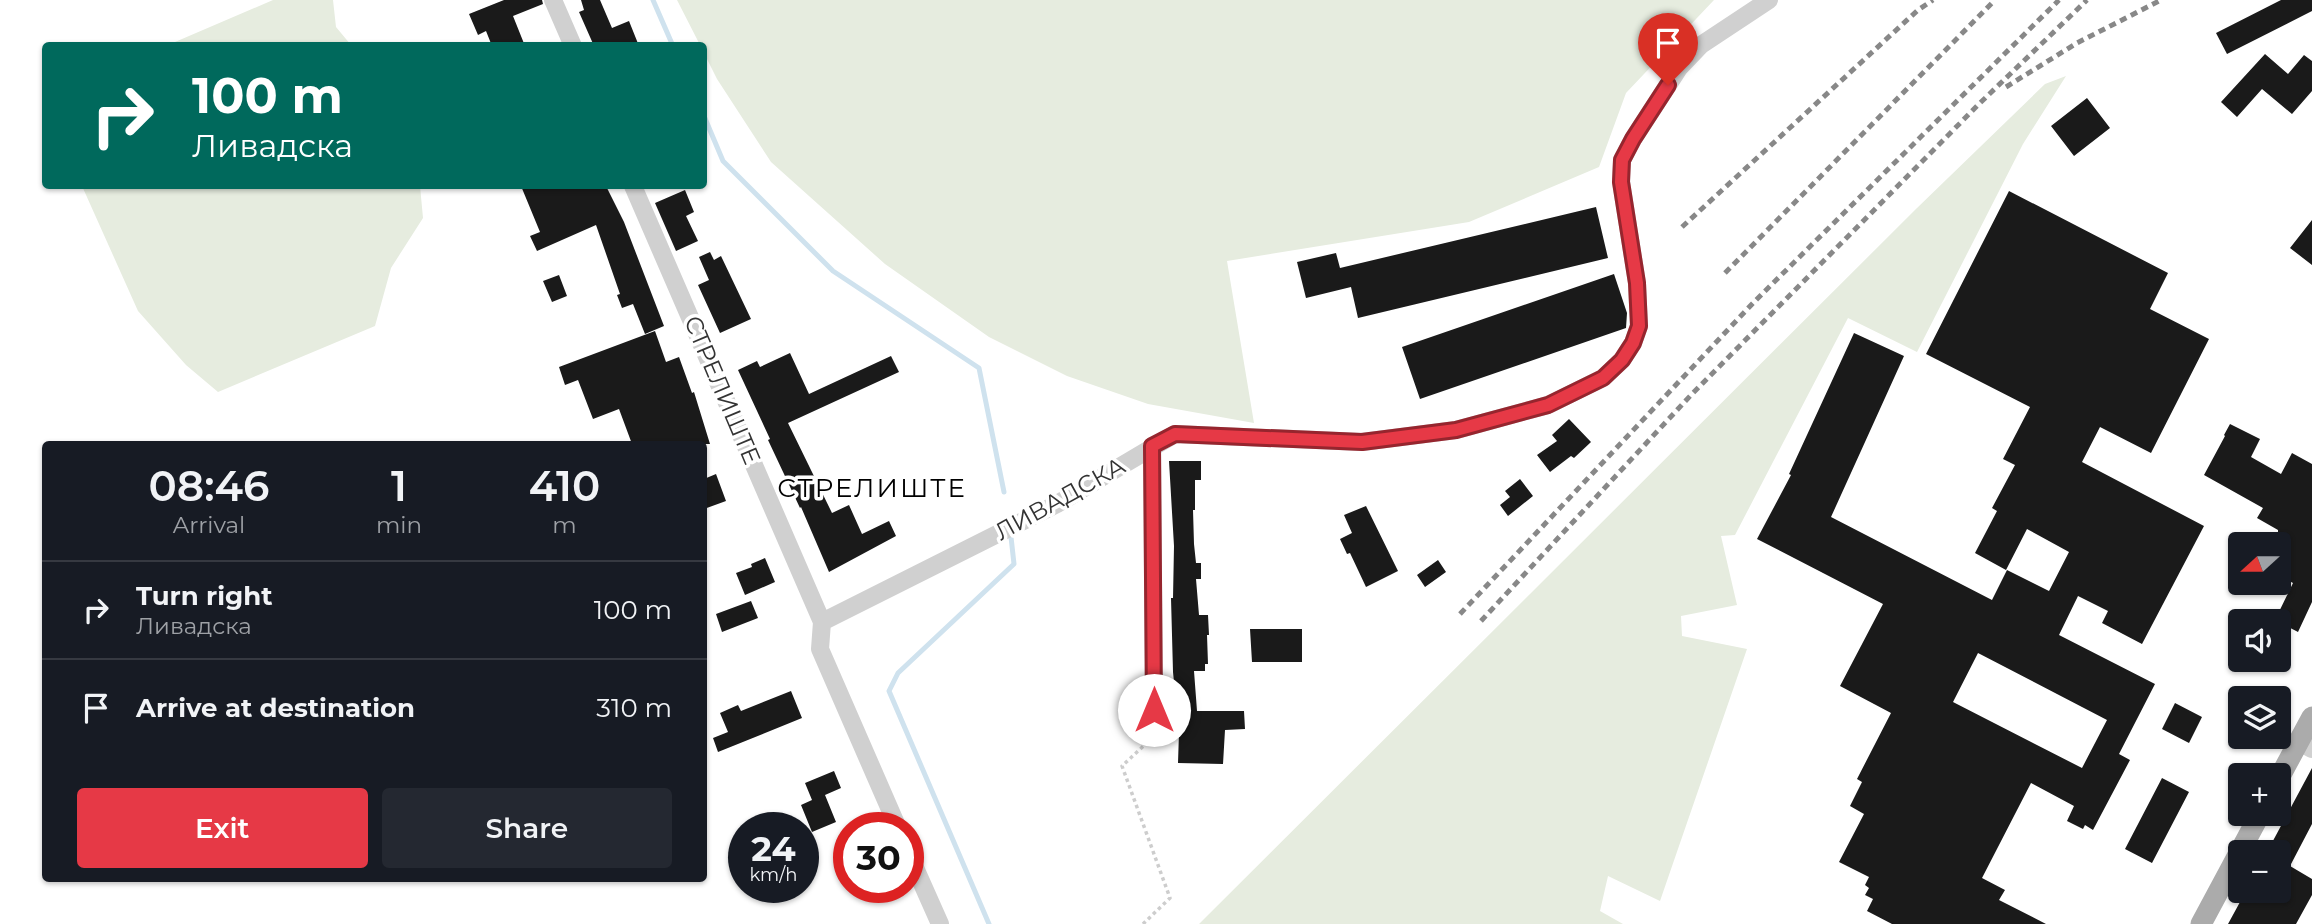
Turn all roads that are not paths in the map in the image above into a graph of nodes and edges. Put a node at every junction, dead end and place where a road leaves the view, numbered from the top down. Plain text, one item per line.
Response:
1 (553, 0) edge
2 (1769, 0) edge
3 (571, 42) edge
4 (635, 189) edge
5 (1152, 446) junction
6 (822, 622) junction
7 (1154, 710) road end
8 (2312, 717) edge
9 (2305, 745) edge
10 (2291, 763) edge
11 (891, 812) edge
12 (2254, 826) edge
13 (924, 888) edge
14 (940, 924) edge
15 (2201, 924) edge

1 - 3 street
2 - 5 street, ЛИВАДСКА
4 - 6 street, СТРЕЛИШТЕ
5 - 6 street, ЛИВАДСКА
5 - 7 street
6 - 11 street, СТРЕЛИШТЕ
8 - 9 main road
9 - 10 main road
12 - 15 main road
13 - 14 street

